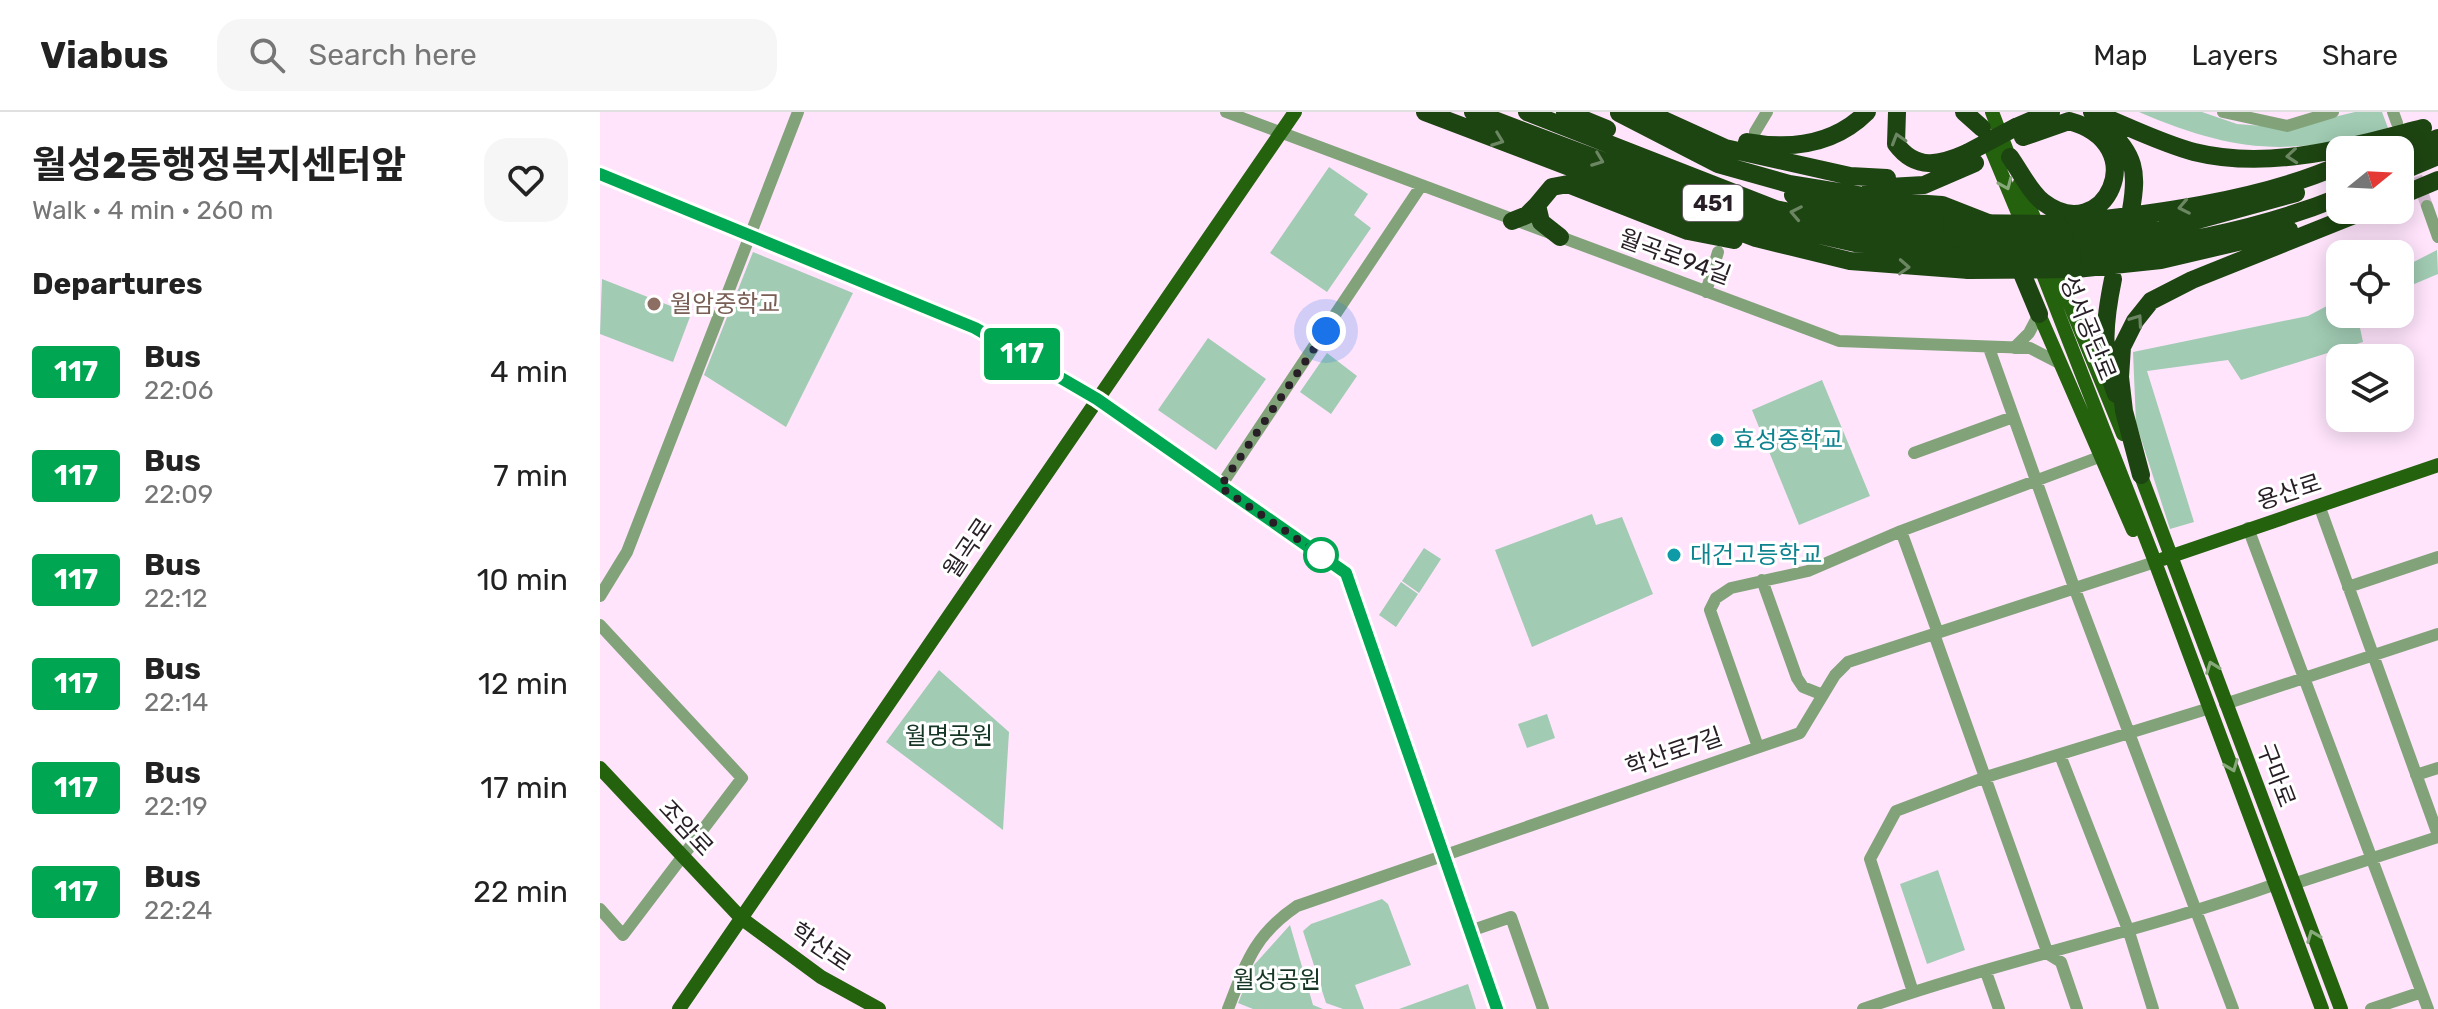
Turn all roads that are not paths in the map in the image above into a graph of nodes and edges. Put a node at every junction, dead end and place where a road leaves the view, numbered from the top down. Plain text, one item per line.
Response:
1 (798, 112) edge
2 (1226, 112) edge
3 (1295, 112) edge
4 (1425, 112) edge
5 (1473, 112) edge
6 (1527, 112) edge
7 (1565, 112) edge
8 (1618, 112) edge
9 (1646, 112) edge
10 (1767, 112) edge
11 (1867, 112) edge
12 (1897, 112) edge
13 (1964, 112) edge
14 (2051, 112) edge
15 (2092, 112) edge
16 (2123, 112) edge
17 (2223, 112) edge
18 (2333, 112) edge
19 (2318, 114) edge
20 (1983, 117) edge
21 (2433, 129) edge
22 (1755, 132) dead end
23 (2019, 132) junction
24 (1280, 134) junction
25 (2413, 136) edge
26 (2414, 143) edge
27 (2228, 156) junction
28 (2438, 156) edge
29 (2010, 157) junction
30 (1971, 158) junction
31 (2414, 166) edge
32 (2326, 171) edge
33 (600, 174) edge
34 (2438, 180) edge
35 (2326, 182) edge
36 (1421, 186) junction
37 (2414, 190) edge
38 (2326, 202) edge
39 (1537, 205) junction
40 (2427, 206) tunnel mouth
41 (2131, 210) dead end
42 (2326, 219) edge
43 (1512, 221) junction
44 (2332, 224) edge
45 (749, 233) junction
46 (1560, 237) junction
47 (2438, 237) edge
48 (1960, 246) junction
49 (2068, 247) junction
50 (1718, 252) dead end
51 (1850, 261) junction
52 (2113, 279) dead end
53 (1706, 292) junction
54 (2039, 314) junction
55 (1989, 348) junction
56 (2014, 348) junction
57 (2064, 365) junction
58 (1097, 399) junction
59 (2124, 411) junction
60 (2013, 417) junction
61 (1914, 453) dead end
62 (2102, 456) junction
63 (2438, 465) edge
64 (2141, 475) junction
65 (2036, 480) junction
66 (1220, 487) junction
67 (2319, 505) junction
68 (2248, 528) junction
69 (1901, 531) junction
70 (2171, 556) junction
71 (2438, 557) edge
72 (2154, 558) junction
73 (1762, 580) junction
74 (2074, 587) junction
75 (2348, 587) junction
76 (600, 596) edge
77 (600, 625) edge
78 (1936, 633) junction
79 (2438, 634) edge
80 (2373, 655) junction
81 (2302, 677) junction
82 (1823, 695) junction
83 (2225, 704) junction
84 (2210, 708) junction
85 (2128, 734) junction
86 (1758, 747) junction
87 (2060, 755) junction
88 (600, 768) edge
89 (2438, 768) edge
90 (2416, 775) junction
91 (1986, 777) junction
92 (2438, 836) edge
93 (1444, 854) junction
94 (681, 856) junction
95 (2369, 857) junction
96 (2276, 884) junction
97 (2293, 884) junction
98 (600, 909) edge
99 (2197, 912) junction
100 (741, 918) junction
101 (1470, 931) junction
102 (2129, 932) junction
103 (2048, 954) junction
104 (1986, 972) junction
105 (1913, 992) junction
106 (2419, 993) junction
107 (679, 1009) edge
108 (879, 1009) edge
109 (1228, 1009) edge
110 (1497, 1009) edge
111 (1543, 1009) edge
112 (1863, 1009) edge
113 (1999, 1009) edge
114 (2077, 1009) edge
115 (2153, 1009) edge
116 (2233, 1009) edge
117 (2322, 1009) edge
118 (2341, 1009) edge
119 (2371, 1009) edge
120 (2428, 1009) edge

1 - 45 street
2 - 24 street, 월곡로94길
3 - 24 main road, 월곡로
4 -> 51 highway
5 -> 48 highway, 451
48 -> 6 highway, 451
7 - 48 highway
8 - 30 highway
8 - 54 highway
9 - 11 highway
9 - 30 highway
10 - 22 street
30 -> 12 highway
13 - 20 highway
14 - 23 highway
15 - 27 highway
16 - 27 highway
17 - 19 street
18 - 19 street
20 - 29 main road, 성서공단로
20 -> 72 main road, 성서공단로
21 - 25 highway
21 - 26 highway
21 -> 27 highway
23 - 29 highway
23 - 30 highway, bridge
23 - 41 highway
24 - 36 street, 월곡로94길
24 - 58 main road, 월곡로
28 - 31 highway
29 - 64 main road, 성서공단로
32 -> 49 highway
33 - 45 street
34 - 37 highway
35 - 49 highway, 451
36 - 43 street, 월곡로94길
36 - 66 street
38 - 49 highway, 451
39 - 43 highway
39 - 46 highway
39 - 51 highway
40 - 47 street
42 - 49 highway
43 - 46 street, 월곡로94길
59 -> 44 highway
45 - 58 street
45 - 76 street
46 - 53 street, 월곡로94길
48 - 49 highway, 451, bridge
48 - 49 highway, bridge
51 -> 48 highway
50 - 53 street
52 - 59 highway
53 - 55 street, 월곡로94길
54 - 56 street
54 - 57 main road
55 - 56 street, 월곡로94길
55 - 60 street
56 - 57 street, 월곡로94길
57 - 62 main road
58 - 66 street
58 - 100 main road, 월곡로
59 - 64 highway
60 - 61 street
60 - 65 street
62 - 65 street
62 - 72 main road
63 - 67 main road, 용산로
64 - 70 main road, 성서공단로
65 - 69 street
65 - 74 street
66 - 93 street
67 - 68 main road, 용산로
67 - 75 street
68 - 70 main road, 용산로
68 - 81 street
69 - 73 street
69 - 78 street
70 - 72 main road, 용산로
83 -> 70 main road, 구마로
71 - 75 street
72 - 74 street, 학산로7길
72 - 84 main road, 구마로
73 - 82 street
73 - 86 street
74 - 78 street, 학산로7길
74 - 85 street
75 - 80 street
77 - 94 street
78 - 82 street, 학산로7길
78 - 91 street
79 - 80 street
80 - 81 street
80 - 90 street
81 - 83 street
81 - 95 street
82 - 86 street, 학산로7길
83 - 97 main road, 구마로
84 - 85 street
84 -> 96 main road, 구마로
85 - 87 street
85 - 99 street
86 - 93 street, 학산로7길
87 - 91 street
87 - 102 street
88 - 94 main road, 조암로
89 - 90 street
90 - 92 street
91 - 103 street
91 - 105 street
92 - 95 street
93 - 101 street
93 - 109 street, 학산로7길
94 - 98 street
94 - 100 main road, 조암로
95 - 97 street
95 - 106 street
96 - 99 street
96 - 117 main road, 구마로
118 -> 97 main road, 구마로
99 - 102 street
99 - 116 street
100 - 107 main road, 월곡로
100 - 108 main road, 학산로
101 - 110 street
101 - 111 street
102 - 103 street
102 - 115 street
103 - 104 street
103 - 114 street
104 - 105 street
104 - 113 street
105 - 112 street
106 - 119 street
106 - 120 street

